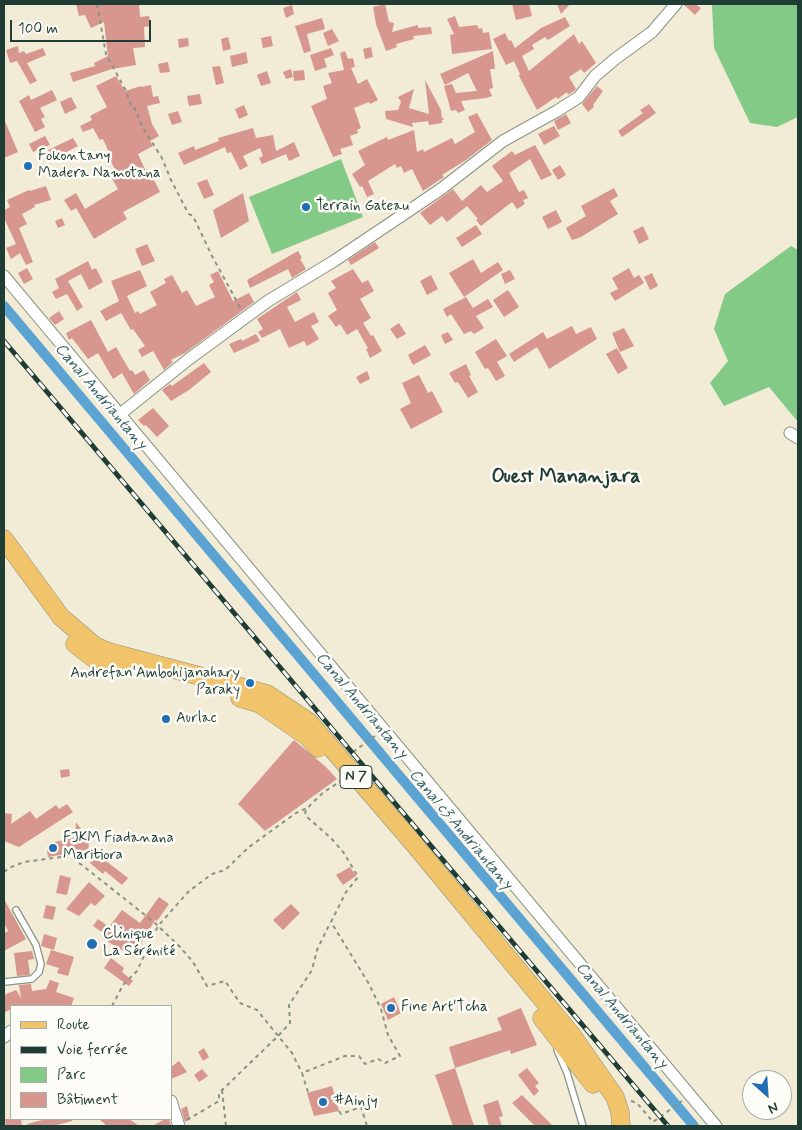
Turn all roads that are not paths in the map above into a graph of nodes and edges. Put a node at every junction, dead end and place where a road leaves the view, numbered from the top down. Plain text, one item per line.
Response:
1 (676, 4) edge
2 (4, 276) edge
3 (119, 415) junction
4 (4, 539) edge
5 (4, 558) edge
6 (344, 771) junction
7 (16, 910) dead end
8 (4, 982) edge
9 (566, 1038) junction
10 (172, 1105) edge
11 (179, 1125) edge
12 (582, 1126) edge
13 (611, 1126) edge
14 (621, 1126) edge
15 (716, 1126) edge

1 - 3 street
2 - 3 street
3 - 15 street
4 - 6 main road, N 7
5 - 6 main road, N 7
6 - 9 main road, N 7
7 - 8 lane
9 - 12 lane
9 - 13 main road, N 7
9 - 14 main road, N 7
10 - 11 street

